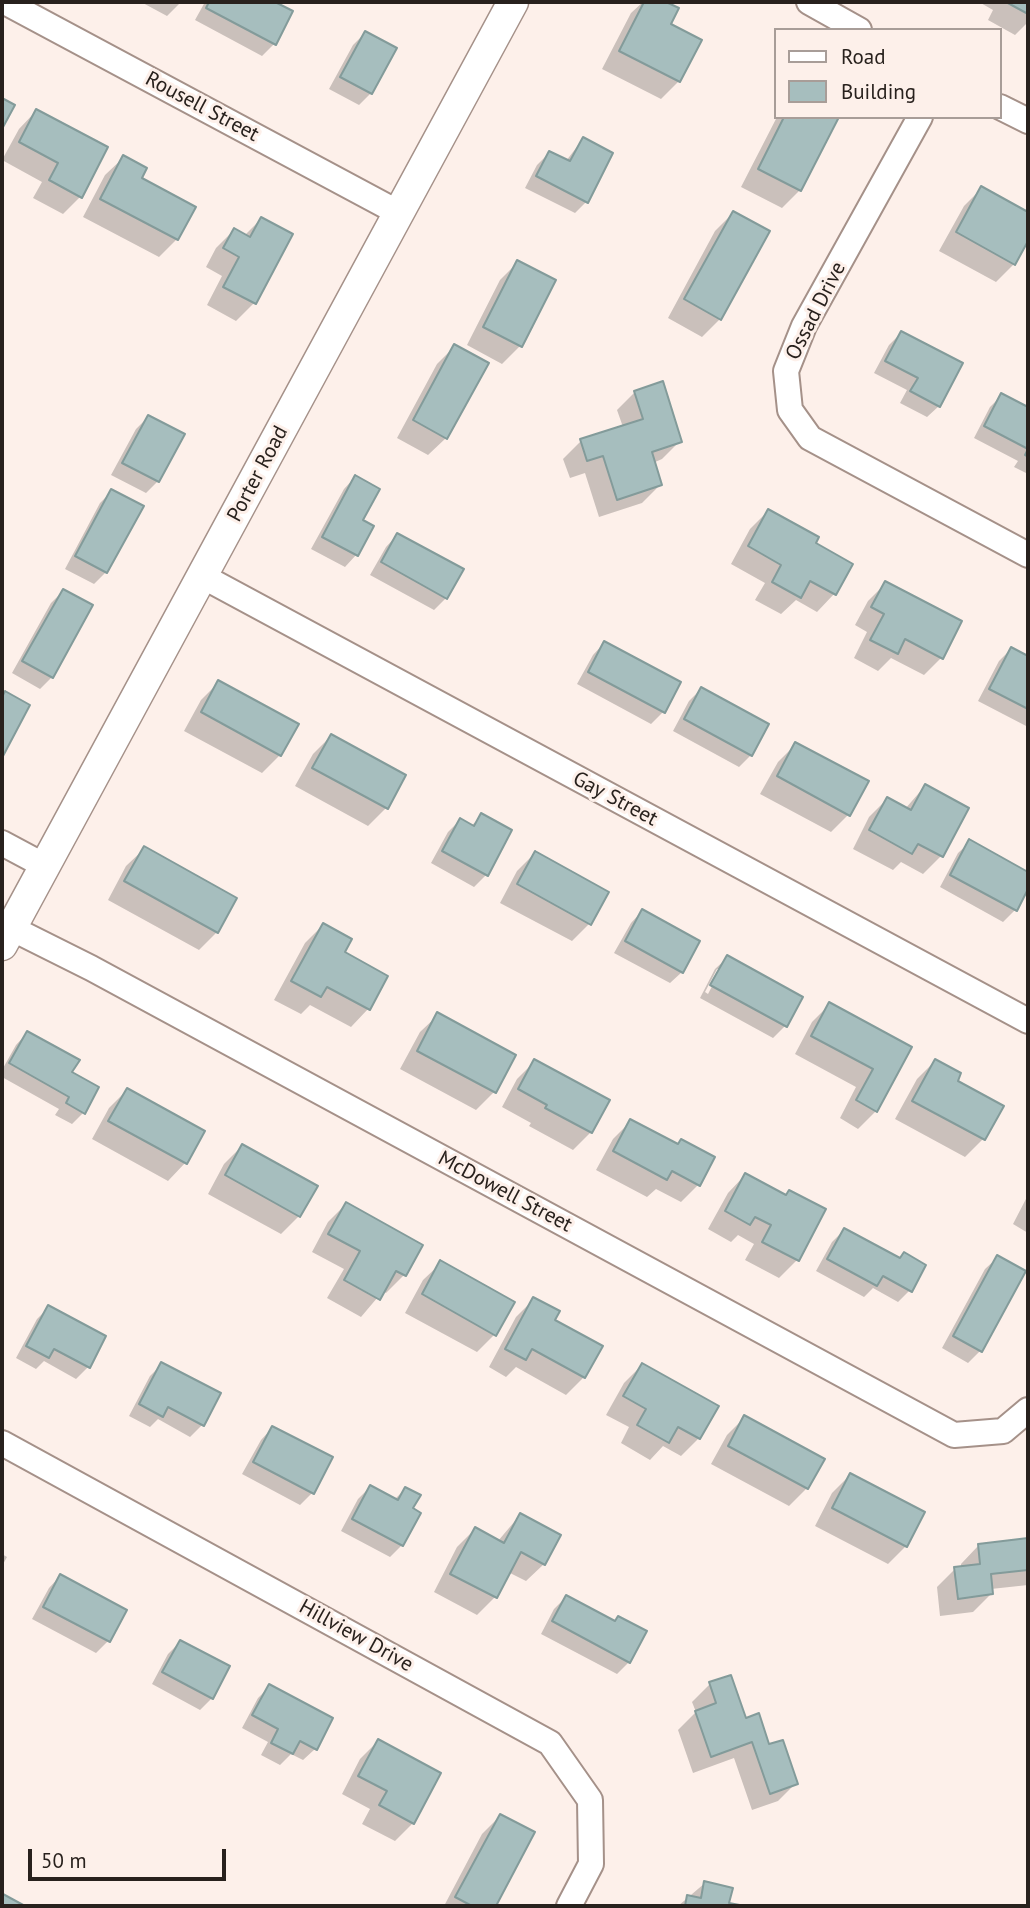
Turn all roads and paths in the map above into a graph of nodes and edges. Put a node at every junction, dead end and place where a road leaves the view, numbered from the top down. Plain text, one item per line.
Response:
1 (5, 2) edge
2 (513, 2) edge
3 (809, 2) edge
4 (855, 28) edge
5 (1002, 108) edge
6 (919, 119) edge
7 (1028, 121) edge
8 (399, 213) junction
9 (1028, 555) edge
10 (202, 576) junction
11 (2, 843) edge
12 (45, 866) junction
13 (6, 937) edge
14 (1028, 1021) edge
15 (1028, 1410) edge
16 (2, 1443) edge
17 (569, 1906) edge

1 - 8 street, Rousell Street
2 - 8 street, Porter Road
3 - 4 street
5 - 7 street
6 - 9 street, Ossad Drive
8 - 10 street, Porter Road
10 - 12 street, Porter Road
10 - 14 street, Gay Street
11 - 12 street
12 - 13 street, Porter Road
13 - 15 street, McDowell Street
16 - 17 street, Hillview Drive

